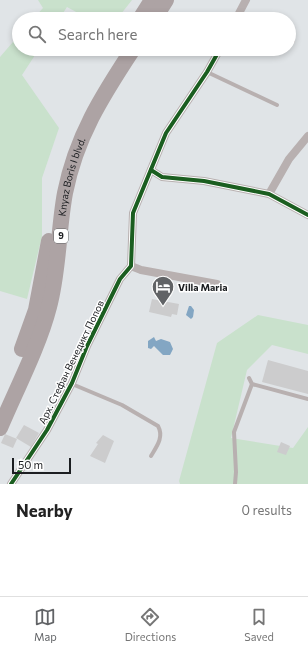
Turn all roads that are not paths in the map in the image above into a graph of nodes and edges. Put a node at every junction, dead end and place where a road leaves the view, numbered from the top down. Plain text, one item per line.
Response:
1 (152, 0) edge
2 (166, 0) edge
3 (246, 0) edge
4 (144, 12) edge
5 (158, 12) edge
6 (240, 12) edge
7 (116, 56) edge
8 (128, 56) edge
9 (216, 56) edge
10 (207, 72) junction
11 (277, 104) dead end
12 (308, 136) edge
13 (151, 170) junction
14 (270, 194) junction
15 (308, 215) edge
16 (131, 266) junction
17 (217, 284) dead end
18 (249, 378) dead end
19 (72, 383) junction
20 (252, 384) junction
21 (308, 399) edge
22 (0, 403) edge
23 (0, 428) edge
24 (151, 456) dead end
25 (11, 484) edge
26 (235, 484) edge

1 - 4 highway
2 - 5 highway
3 - 6 street
7 - 22 highway, Knyaz Boris I blvd. / 9
8 - 23 highway, Knyaz Boris I blvd. / 9
9 - 10 street
10 - 11 lane
10 - 13 street
12 - 14 street
13 - 14 street
13 - 16 street
14 - 15 street
16 - 17 street
16 - 19 street, Арх. Стефан Венедикт Попов
18 - 20 lane
19 - 24 lane
19 - 25 street, Арх. Стефан Венедикт Попов
20 - 21 lane
20 - 26 lane

